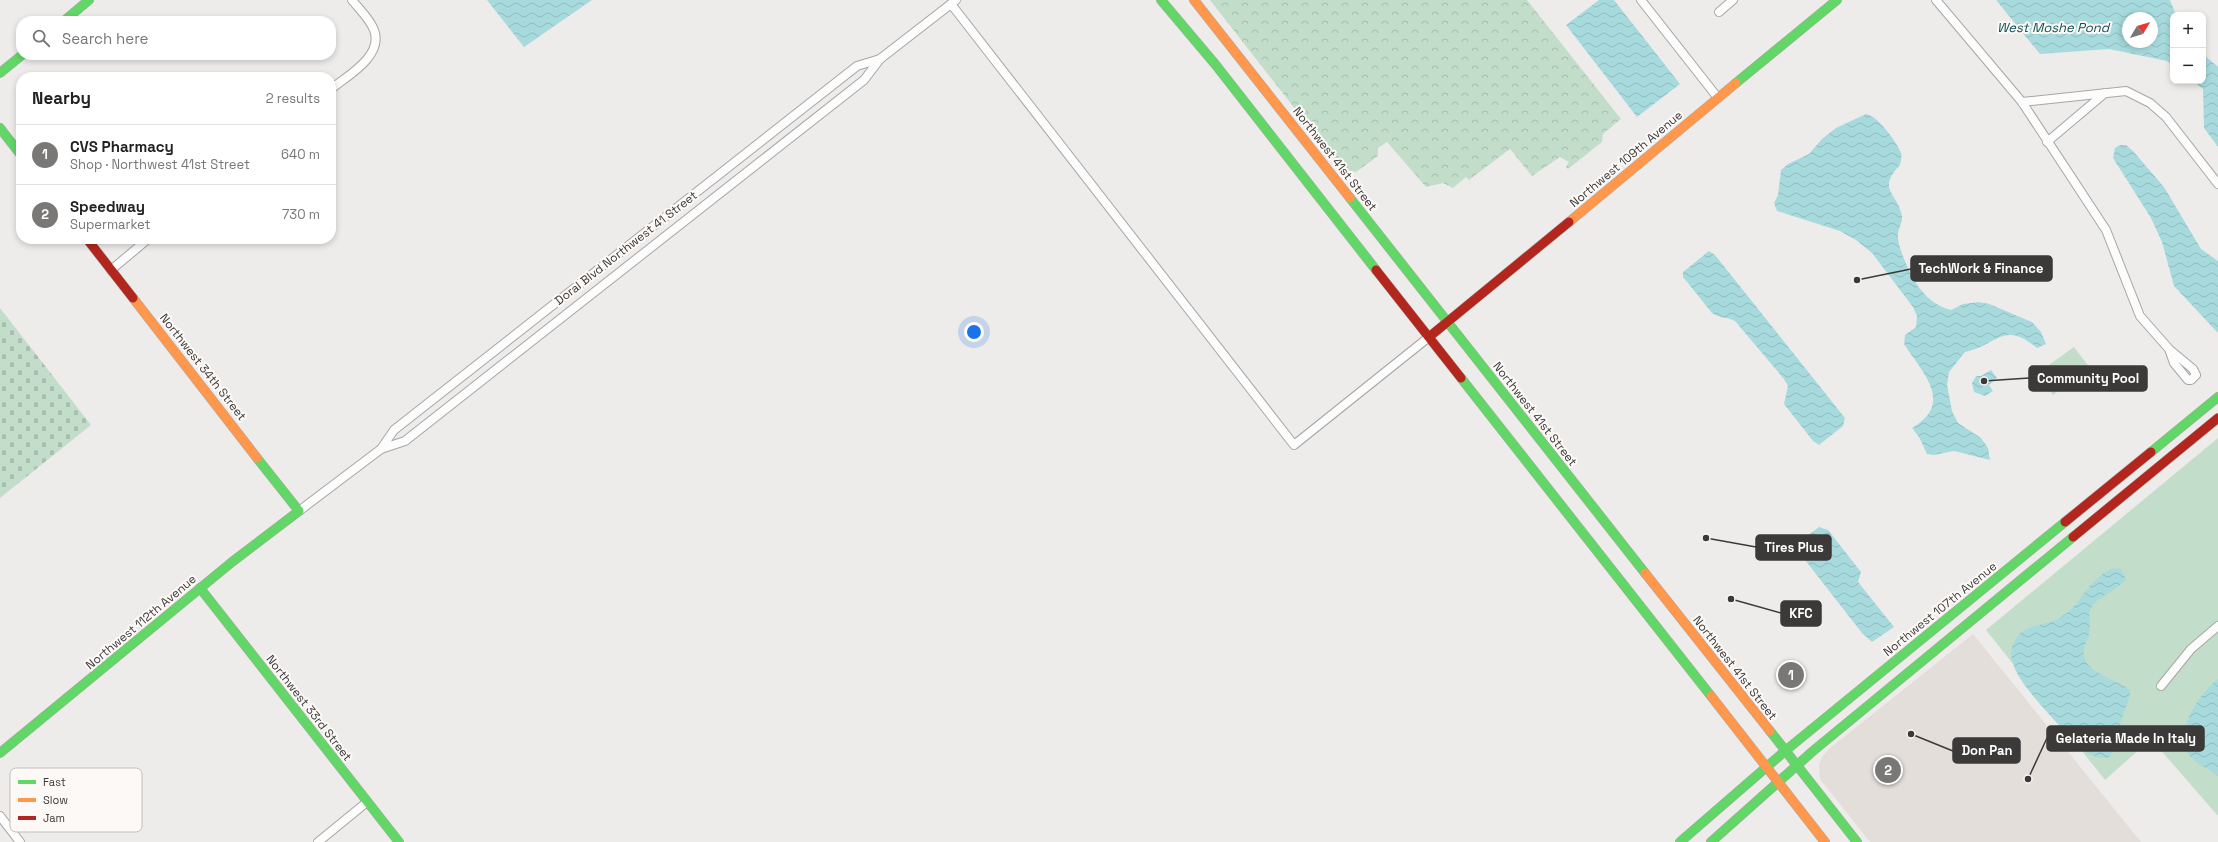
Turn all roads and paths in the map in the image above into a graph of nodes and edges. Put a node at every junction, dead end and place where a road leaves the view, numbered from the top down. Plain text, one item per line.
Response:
1 (89, 0) edge
2 (352, 0) edge
3 (1160, 0) edge
4 (1171, 0) edge
5 (1194, 0) edge
6 (1641, 0) edge
7 (1733, 0) edge
8 (1837, 0) edge
9 (1936, 0) edge
10 (954, 2) edge
11 (1719, 12) dead end
12 (70, 16) edge
13 (880, 59) junction
14 (16, 60) edge
15 (1215, 64) junction
16 (0, 73) edge
17 (336, 85) edge
18 (2105, 93) junction
19 (1718, 98) junction
20 (2022, 102) junction
21 (0, 128) edge
22 (2047, 142) junction
23 (16, 149) edge
24 (2218, 184) edge
25 (91, 244) edge
26 (142, 244) edge
27 (111, 270) junction
28 (1448, 322) junction
29 (1429, 337) junction
30 (2169, 349) dead end
31 (2218, 397) edge
32 (2218, 418) edge
33 (381, 449) junction
34 (299, 510) junction
35 (200, 588) junction
36 (2218, 626) edge
37 (2161, 686) dead end
38 (1785, 751) junction
39 (0, 753) edge
40 (1797, 766) junction
41 (1766, 767) junction
42 (1779, 783) junction
43 (367, 802) junction
44 (0, 816) edge
45 (10, 829) edge
46 (12, 832) edge
47 (20, 842) edge
48 (318, 842) edge
49 (399, 842) edge
50 (1680, 842) edge
51 (1711, 842) edge
52 (1825, 842) edge
53 (1857, 842) edge

1 - 12 main road
2 - 17 street
3 - 15 main road
4 - 15 main road
5 - 28 main road, Northwest 41st Street
6 - 19 street
7 - 11 street
8 - 19 main road, Northwest 109th Avenue
9 - 20 street
10 - 13 street, Doral Blvd Northwest 41 Street
10 - 29 street
13 - 33 street, Doral Blvd Northwest 41 Street
13 - 33 street, Doral Blvd Northwest 41 Street
14 - 16 main road
15 - 29 main road
18 - 20 street
18 - 22 street
18 - 24 street
19 - 28 main road, Northwest 109th Avenue
20 - 22 street
21 - 23 main road
22 - 30 street
25 - 27 main road, Northwest 34th Street
26 - 27 street
27 - 34 main road, Northwest 34th Street
28 - 29 main road, Northwest 109th Avenue
28 - 38 main road, Northwest 41st Street
29 - 41 main road
31 - 38 main road, Northwest 107th Avenue
32 - 40 main road
33 - 34 street, Doral Blvd Northwest 41 Street
34 - 35 main road, Northwest 112th Avenue
35 - 39 main road, Northwest 112th Avenue
35 - 43 main road, Northwest 33rd Street
36 - 37 street
38 - 40 main road, Northwest 41st Street
38 - 41 main road, Northwest 107th Avenue
40 - 42 main road
40 - 53 main road, Northwest 41st Street
41 - 42 main road
41 - 50 main road, Northwest 107th Avenue
42 - 51 main road
42 - 52 main road
43 - 48 street
43 - 49 main road, Northwest 33rd Street
44 - 45 street
46 - 47 street

